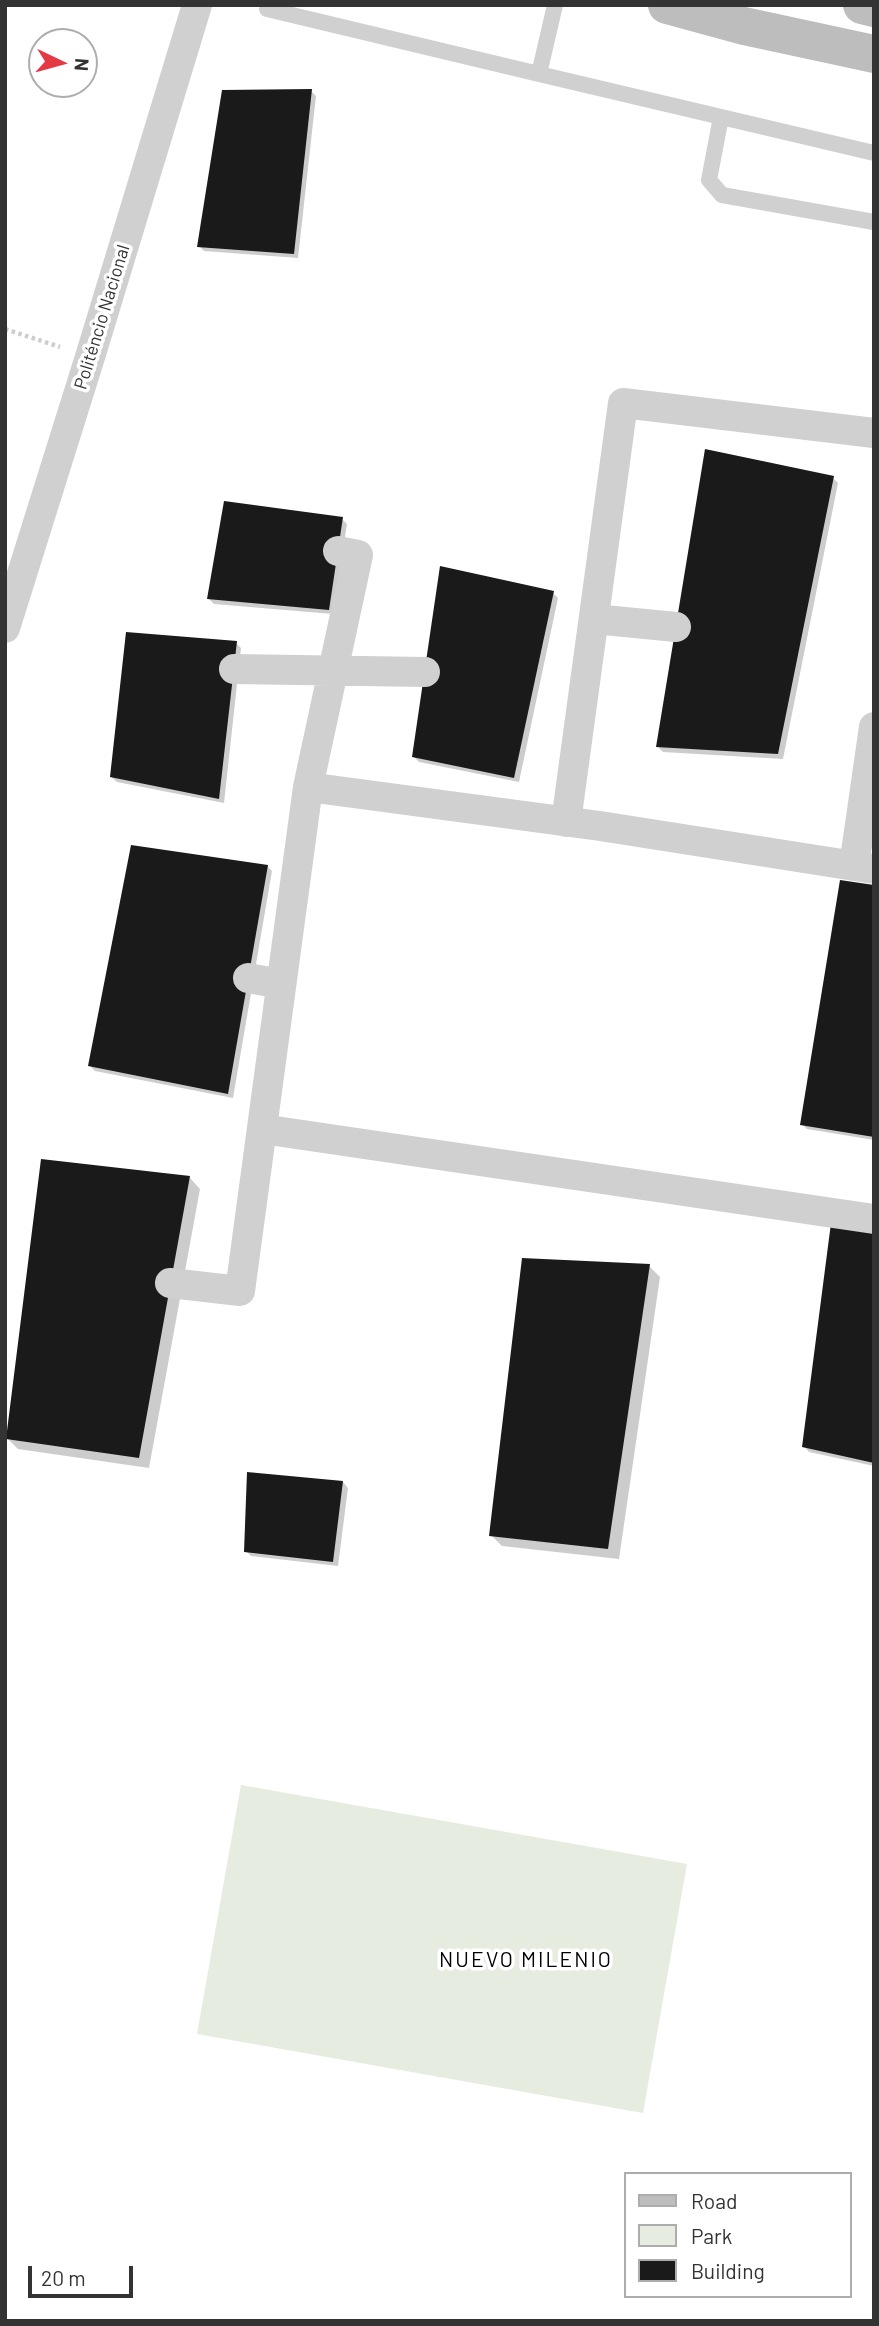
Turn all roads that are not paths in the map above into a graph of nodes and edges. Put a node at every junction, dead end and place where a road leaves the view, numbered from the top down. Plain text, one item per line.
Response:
1 (197, 5) edge
2 (555, 5) edge
3 (667, 5) edge
4 (862, 5) edge
5 (874, 8) edge
6 (267, 9) dead end
7 (874, 54) edge
8 (539, 74) junction
9 (721, 117) junction
10 (874, 153) edge
11 (874, 222) edge
12 (874, 433) edge
13 (338, 551) dead end
14 (594, 619) junction
15 (676, 627) dead end
16 (5, 628) edge
17 (234, 669) dead end
18 (333, 671) junction
19 (425, 673) dead end
20 (874, 727) edge
21 (308, 787) junction
22 (566, 822) junction
23 (864, 867) edge
24 (248, 978) dead end
25 (281, 984) junction
26 (262, 1129) junction
27 (874, 1219) edge
28 (170, 1283) dead end

1 - 16 street, Politéncio Nacional
2 - 8 lane
3 - 7 street
4 - 5 street
6 - 8 lane
8 - 9 lane
9 - 10 lane
9 - 11 lane
12 - 14 street
13 - 18 street
14 - 15 street
14 - 22 street
17 - 18 street
18 - 19 street
18 - 21 street
20 - 23 street
21 - 22 street
21 - 25 street
22 - 23 street
24 - 25 street
25 - 26 street
26 - 27 street
26 - 28 street

